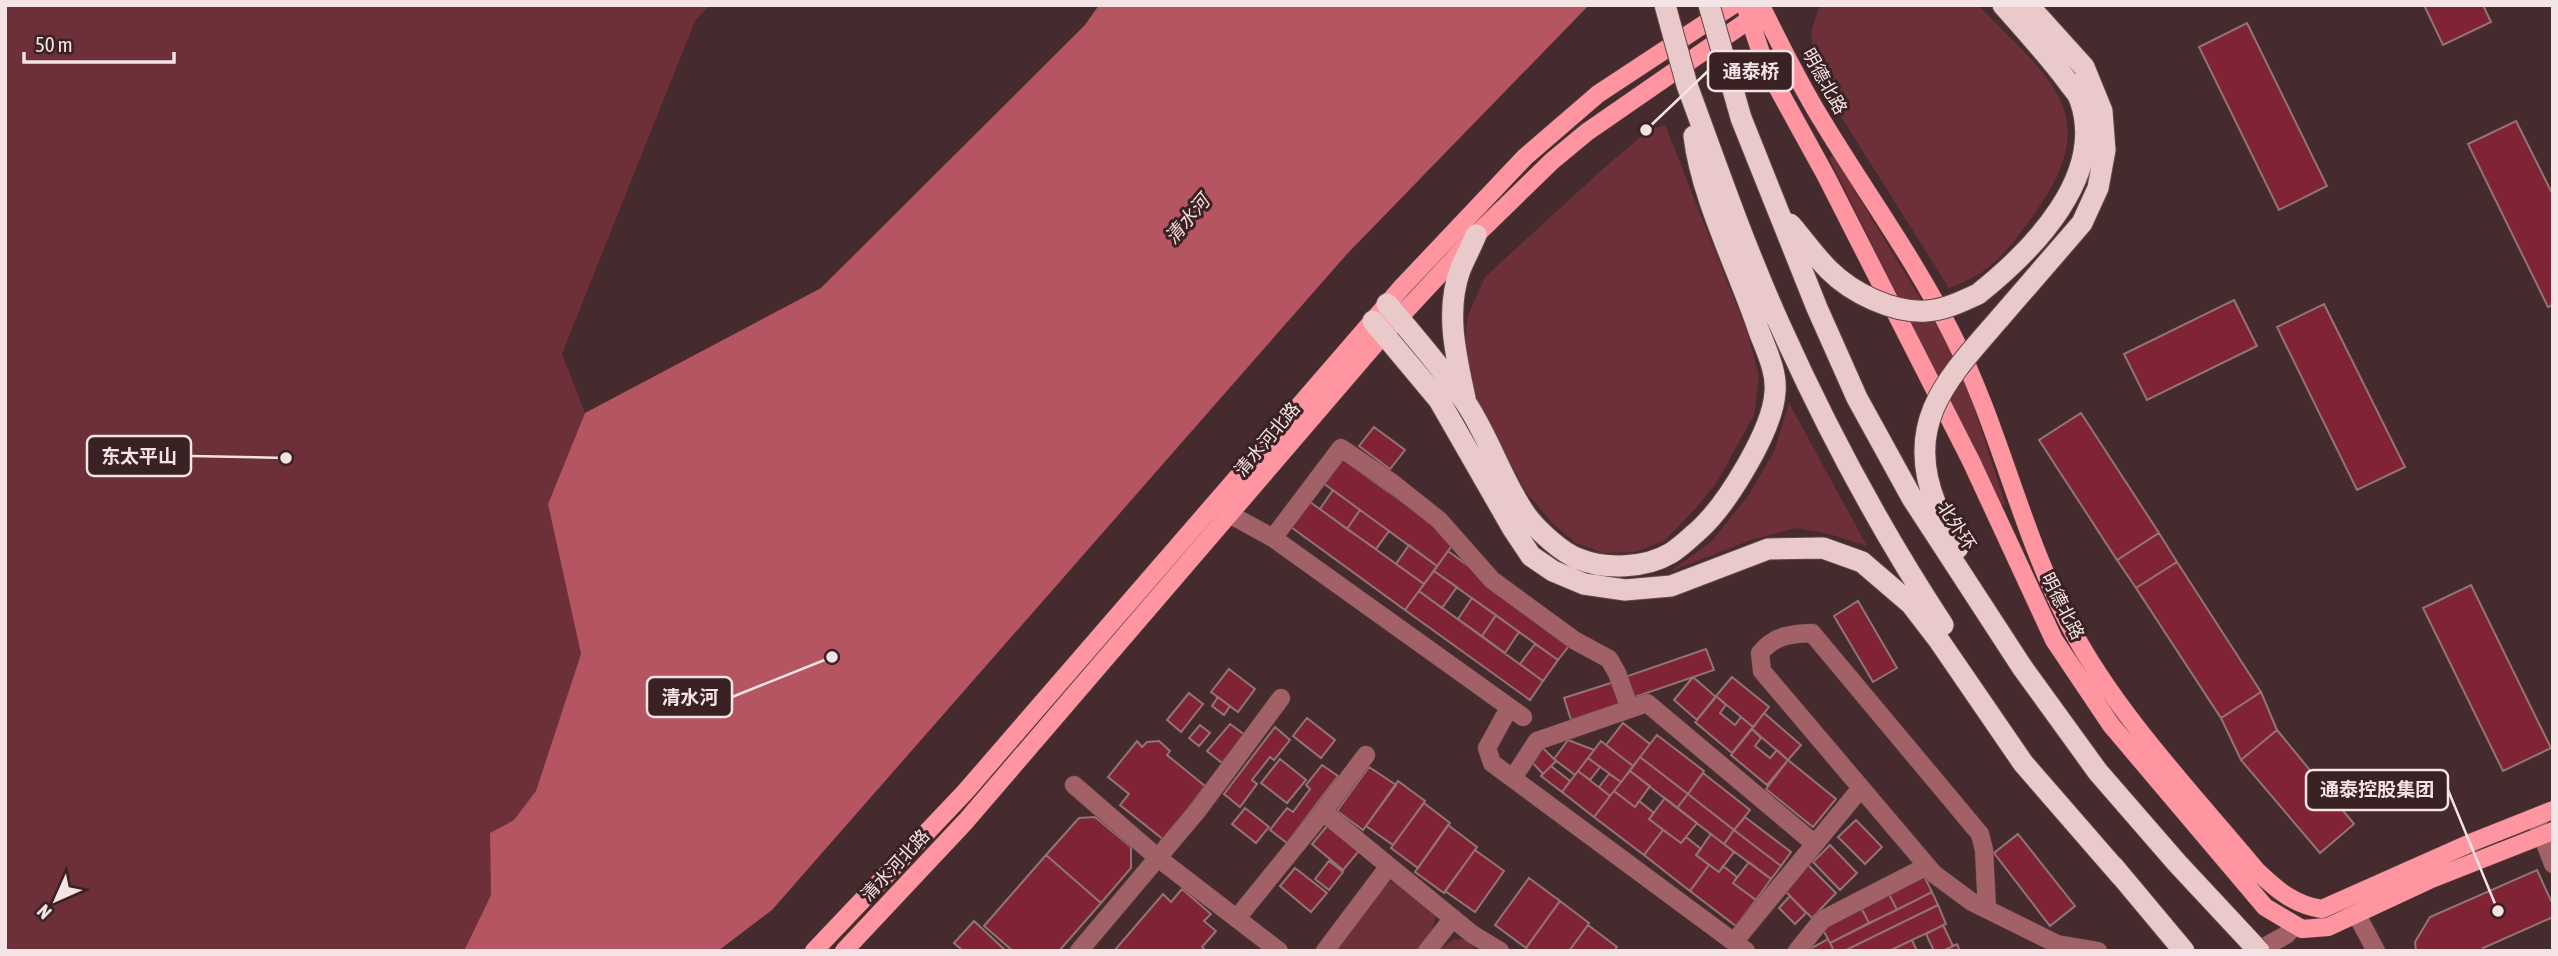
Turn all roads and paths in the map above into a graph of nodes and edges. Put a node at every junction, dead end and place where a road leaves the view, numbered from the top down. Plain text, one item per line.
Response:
1 (1665, 5) edge
2 (1709, 5) edge
3 (1733, 5) edge
4 (2003, 5) edge
5 (2028, 5) edge
6 (1756, 9) edge
7 (1687, 85) junction
8 (1778, 211) junction
9 (1476, 235) junction
10 (1393, 311) junction
11 (1378, 328) junction
12 (1466, 404) junction
13 (1231, 515) junction
14 (1273, 538) junction
15 (1281, 698) dead end
16 (1630, 709) junction
17 (1366, 755) dead end
18 (1513, 778) junction
19 (1074, 785) dead end
20 (1861, 788) junction
21 (2553, 810) edge
22 (1322, 812) junction
23 (2535, 817) junction
24 (2548, 833) edge
25 (1815, 844) junction
26 (1158, 858) junction
27 (2176, 863) junction
28 (2553, 864) edge
29 (1389, 866) junction
30 (1927, 866) junction
31 (2122, 877) junction
32 (2352, 906) junction
33 (2306, 907) junction
34 (1987, 909) junction
35 (1237, 918) junction
36 (1453, 918) junction
37 (2295, 926) junction
38 (1740, 946) edge
39 (1494, 949) edge
40 (814, 951) edge
41 (844, 951) edge
42 (1079, 951) edge
43 (1279, 951) edge
44 (1325, 951) edge
45 (1427, 951) edge
46 (1797, 951) edge
47 (2098, 951) edge
48 (2184, 951) edge
49 (2258, 951) edge
50 (2376, 951) edge

1 - 7 highway, bridge
2 - 8 highway, 北外环, bridge
3 - 10 main road, 清水河北路
4 - 8 highway, bridge
5 - 27 highway, bridge
6 - 9 main road, 清水河北路
6 - 33 main road, 明德北路
6 - 37 main road, 明德北路
7 - 12 highway
7 - 31 highway
8 - 27 highway, 北外环, bridge
9 - 10 main road, 清水河北路
9 - 12 highway
10 - 11 main road, 清水河北路
10 - 12 highway
11 - 13 main road, 清水河北路
11 - 31 highway
11 - 40 main road, 清水河北路
13 - 14 street
13 - 41 main road, 清水河北路
14 - 16 street
14 - 18 street
15 - 26 street
16 - 18 street
16 - 25 street
17 - 22 street
18 - 38 street
19 - 26 street
20 - 25 street
20 - 30 street
20 - 34 street
21 - 23 main road
22 - 29 street
22 - 35 street
23 - 24 street
23 - 32 main road
24 - 28 street
24 - 32 main road
25 - 38 street
26 - 35 street
26 - 42 street
27 - 49 highway, 北外环, bridge
29 - 36 street
29 - 44 street
30 - 34 street
30 - 46 street
31 - 48 highway
32 - 33 main road
32 - 37 main road
32 - 50 street
33 - 37 main road
34 - 47 street
35 - 43 street
36 - 39 street
36 - 45 street
37 - 49 street

